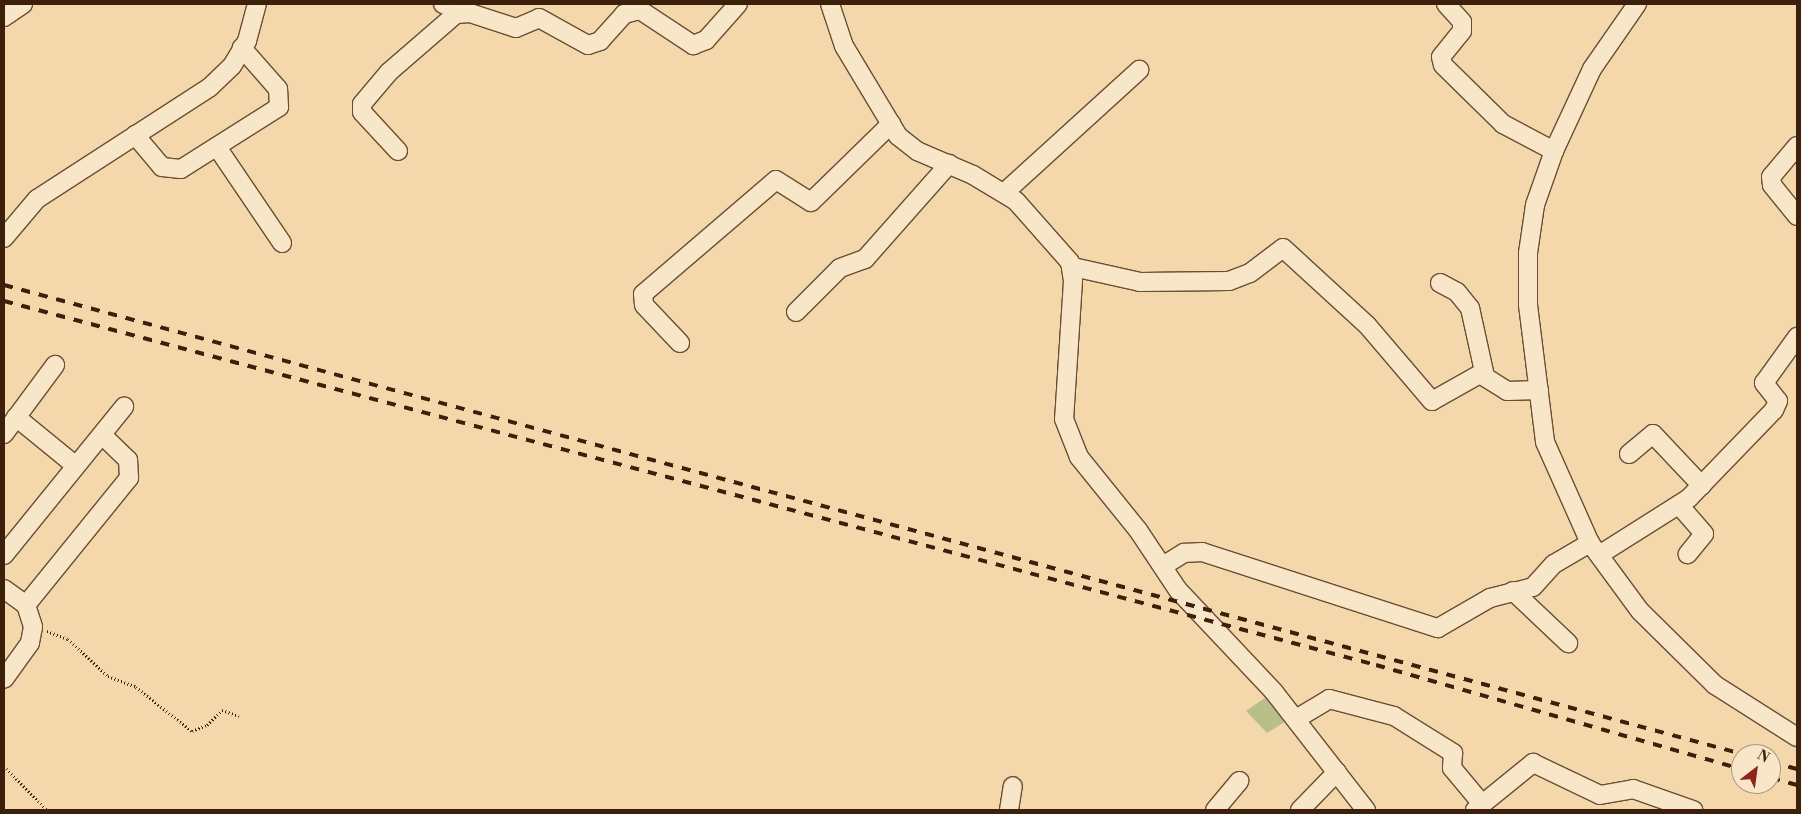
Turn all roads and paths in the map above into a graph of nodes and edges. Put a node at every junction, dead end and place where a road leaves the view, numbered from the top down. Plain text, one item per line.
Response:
1 (23, 4) edge
2 (257, 4) edge
3 (443, 4) edge
4 (738, 4) edge
5 (830, 4) edge
6 (1446, 4) edge
7 (1637, 4) edge
8 (462, 12) junction
9 (4, 17) edge
10 (242, 48) junction
11 (1139, 70) dead end
12 (891, 124) junction
13 (136, 135) junction
14 (1797, 146) edge
15 (217, 147) junction
16 (398, 151) dead end
17 (1554, 151) junction
18 (950, 164) junction
19 (1004, 193) junction
20 (1797, 216) edge
21 (7, 227) edge
22 (282, 243) dead end
23 (1073, 267) junction
24 (1440, 283) dead end
25 (796, 312) dead end
26 (1797, 337) edge
27 (680, 343) dead end
28 (55, 365) dead end
29 (1486, 376) junction
30 (1539, 390) junction
31 (124, 408) dead end
32 (16, 417) junction
33 (4, 434) edge
34 (102, 435) junction
35 (1629, 454) dead end
36 (76, 466) junction
37 (1702, 486) junction
38 (1679, 506) junction
39 (1594, 549) junction
40 (1688, 554) dead end
41 (4, 555) edge
42 (1163, 566) junction
43 (4, 589) edge
44 (1513, 591) junction
45 (26, 605) junction
46 (33, 627) junction
47 (1568, 643) dead end
48 (4, 679) edge
49 (239, 716) dead end
50 (1296, 719) junction
51 (1797, 737) edge
52 (4, 766) edge
53 (1337, 772) junction
54 (1239, 781) dead end
55 (1012, 786) dead end
56 (1478, 807) edge
57 (47, 810) edge
58 (1009, 810) edge
59 (1215, 810) edge
60 (1300, 810) edge
61 (1366, 810) edge
62 (1693, 810) edge

1 - 9 street
2 - 10 street
3 - 8 street
4 - 8 street
5 - 12 street
6 - 17 street
7 - 17 street
8 - 16 street
10 - 13 street
10 - 15 street
11 - 19 street
12 - 18 street
12 - 27 street
13 - 15 street
13 - 21 street
14 - 20 street
15 - 22 street
17 - 30 street
18 - 19 street
18 - 25 street
19 - 23 street
23 - 29 street
23 - 42 street
24 - 29 street
26 - 37 street
28 - 32 street
29 - 30 street
30 - 39 street
31 - 34 street
32 - 33 street
32 - 36 street
34 - 36 street
34 - 45 street
35 - 37 street
36 - 41 street
37 - 38 street
38 - 39 street
38 - 40 street
39 - 44 street
39 - 51 street
42 - 44 street
42 - 50 street
43 - 45 street
44 - 47 street
45 - 46 street
46 - 48 street
46 - 49 path
50 - 53 street
50 - 56 street
52 - 57 path
53 - 60 street
53 - 61 street
54 - 59 street
55 - 58 street
56 - 62 street

